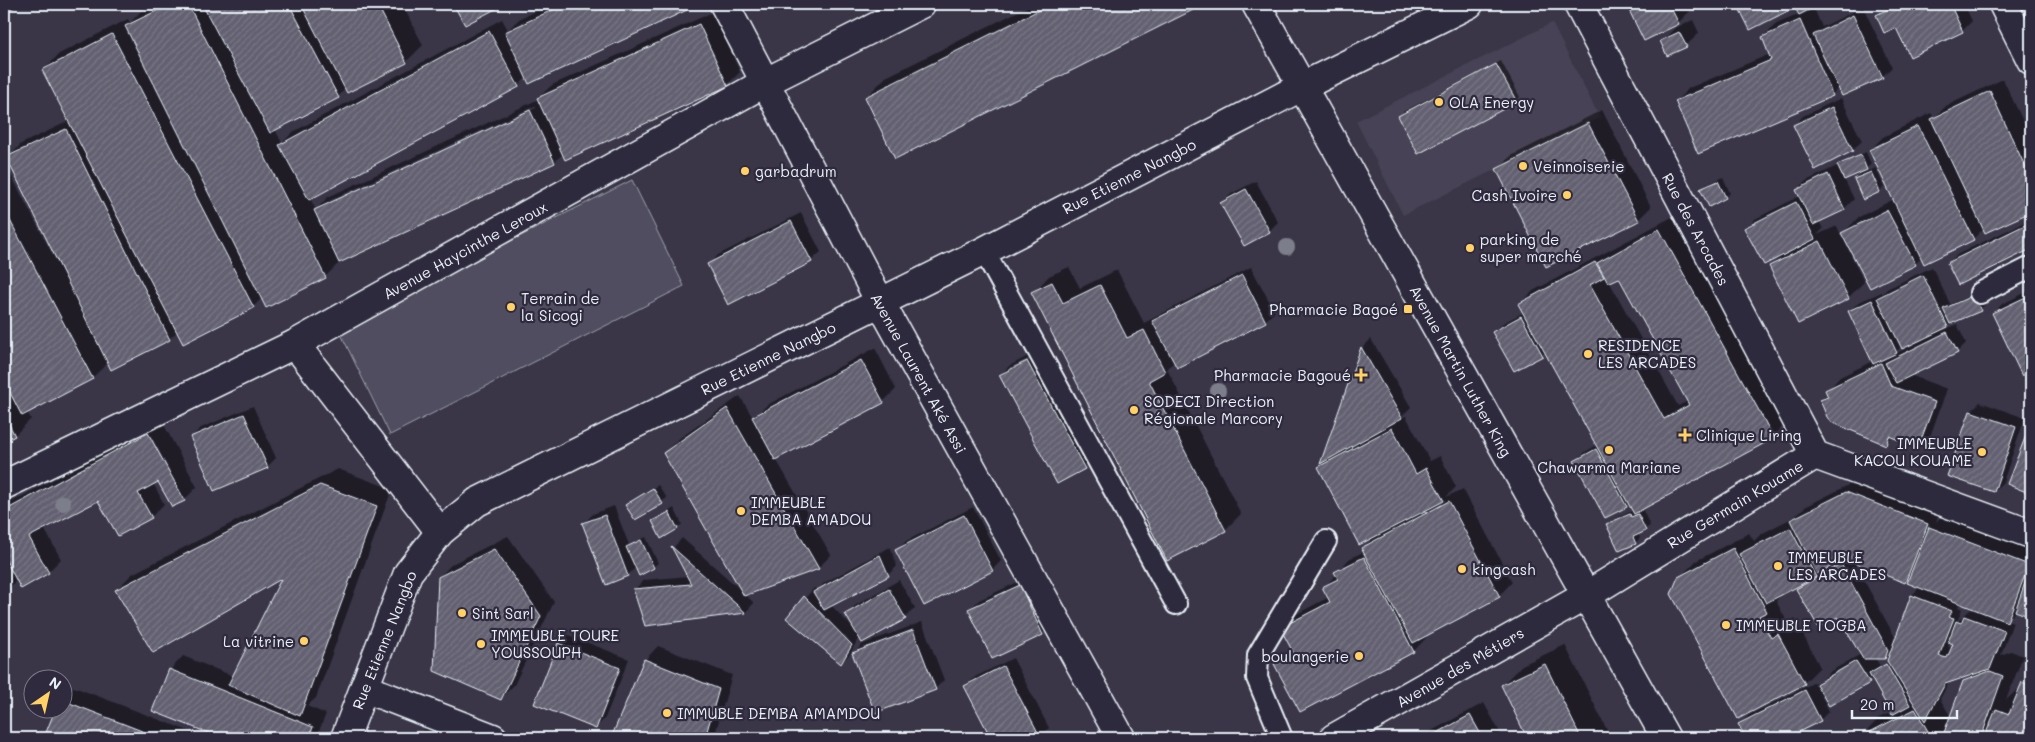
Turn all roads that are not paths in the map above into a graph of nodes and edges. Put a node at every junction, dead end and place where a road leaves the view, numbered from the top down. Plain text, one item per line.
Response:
1 (724, 4) edge
2 (921, 4) edge
3 (1256, 4) edge
4 (1468, 4) edge
5 (1578, 4) edge
6 (2003, 4) edge
7 (2031, 60) edge
8 (764, 83) junction
9 (1303, 86) junction
10 (984, 251) junction
11 (2031, 267) edge
12 (1980, 293) dead end
13 (880, 302) junction
14 (295, 344) junction
15 (1815, 455) junction
16 (4, 485) edge
17 (440, 532) junction
18 (2031, 534) edge
19 (1326, 541) dead end
20 (1586, 595) junction
21 (1176, 604) dead end
22 (364, 688) junction
23 (345, 738) edge
24 (493, 738) edge
25 (1121, 738) edge
26 (1282, 738) edge
27 (1334, 738) edge
28 (1666, 738) edge

1 - 8 street, Avenue Laurent Aké Assi
2 - 8 street, Avenue Haycinthe Leroux
3 - 9 street, Avenue Martin Luther King
4 - 9 street, Rue Etienne Nangbo
5 - 15 street, Rue des Arcades
6 - 7 street
8 - 13 street, Avenue Laurent Aké Assi
8 - 14 street, Avenue Haycinthe Leroux
9 - 10 street, Rue Etienne Nangbo
9 - 20 street, Avenue Martin Luther King
10 - 13 street, Rue Etienne Nangbo
10 - 21 lane
11 - 12 lane
13 - 17 street, Rue Etienne Nangbo
13 - 25 street, Avenue Laurent Aké Assi
14 - 16 street, Avenue Haycinthe Leroux
14 - 17 street
15 - 18 street, Rue Germain Kouame
15 - 20 street, Rue Germain Kouame
17 - 22 street, Rue Etienne Nangbo
19 - 26 lane
20 - 27 street, Avenue des Métiers
20 - 28 street, Avenue Martin Luther King
22 - 23 street, Rue Etienne Nangbo
22 - 24 street

